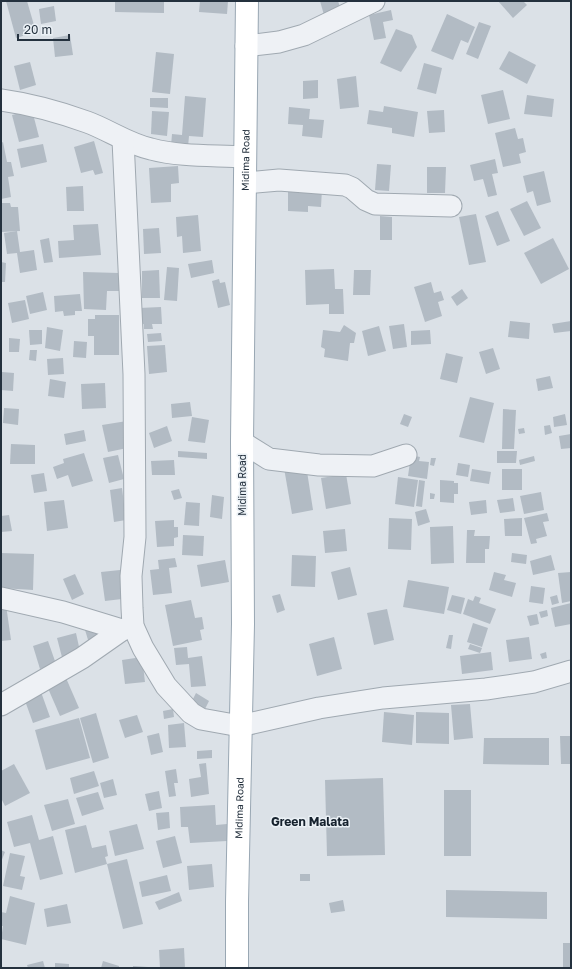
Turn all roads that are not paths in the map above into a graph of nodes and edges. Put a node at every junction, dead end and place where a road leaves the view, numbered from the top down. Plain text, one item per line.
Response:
1 (247, 1) edge
2 (374, 1) edge
3 (246, 46) junction
4 (1, 100) edge
5 (123, 140) junction
6 (245, 157) junction
7 (246, 183) junction
8 (451, 206) dead end
9 (242, 442) junction
10 (406, 455) dead end
11 (1, 598) edge
12 (128, 628) junction
13 (571, 671) edge
14 (1, 705) edge
15 (240, 726) junction
16 (237, 968) edge

1 - 3 main road, Midima Road
2 - 3 street
3 - 6 main road, Midima Road
4 - 5 street
5 - 6 street
5 - 12 street
6 - 7 main road, Midima Road
7 - 8 street
7 - 9 main road, Midima Road
9 - 10 street
9 - 15 main road, Midima Road
11 - 12 street
12 - 14 street
12 - 15 street
13 - 15 street
15 - 16 main road, Midima Road

